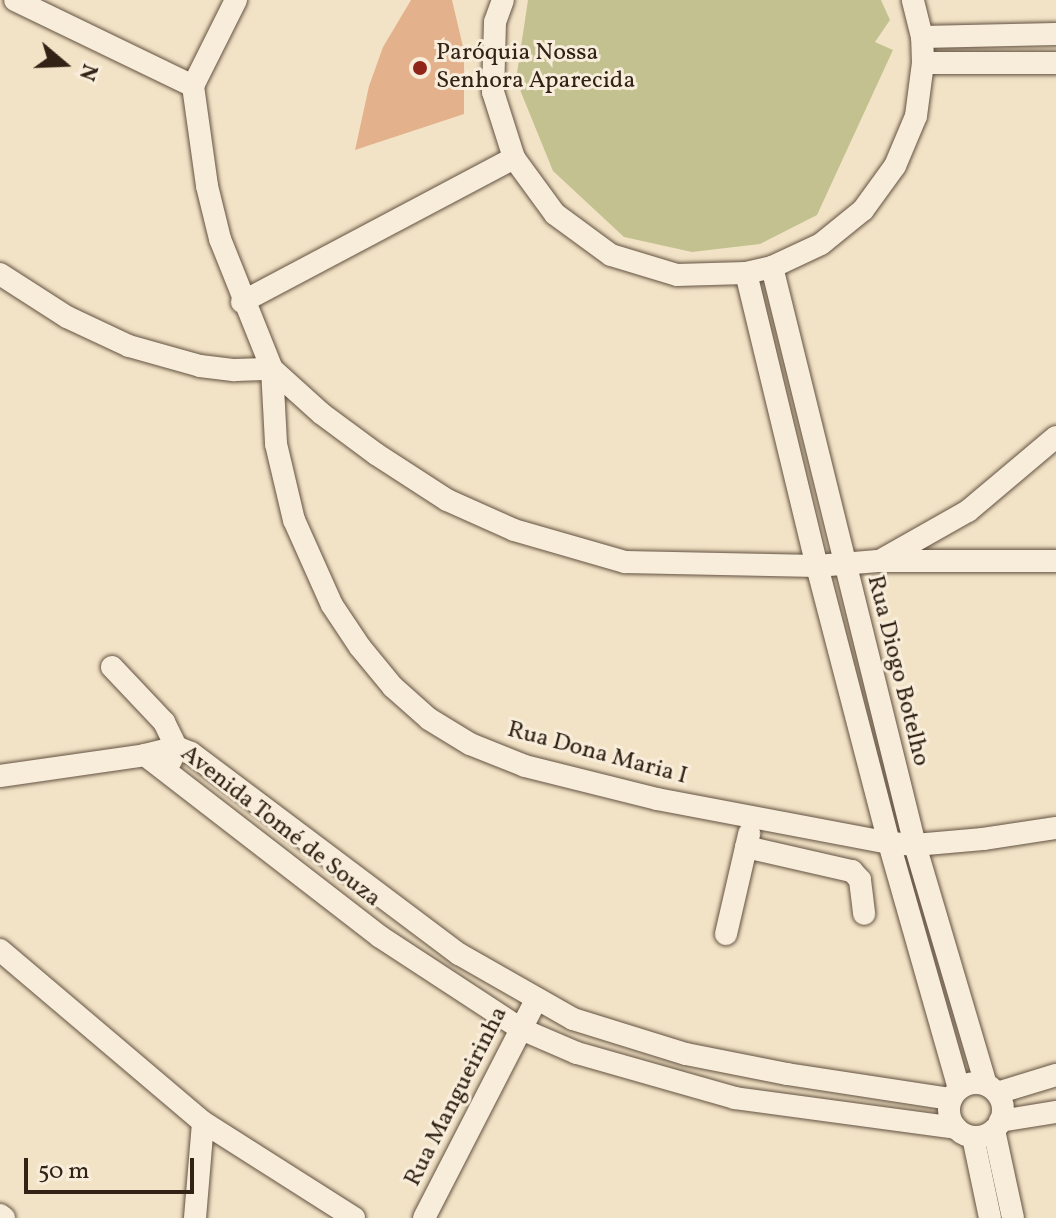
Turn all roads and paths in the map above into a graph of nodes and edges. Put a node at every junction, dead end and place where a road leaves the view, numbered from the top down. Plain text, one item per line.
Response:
1 (15, 0) edge
2 (236, 0) edge
3 (503, 0) edge
4 (913, 0) edge
5 (1056, 34) edge
6 (922, 37) junction
7 (923, 63) junction
8 (1056, 63) edge
9 (193, 86) junction
10 (514, 158) junction
11 (772, 267) junction
12 (746, 273) junction
13 (0, 274) edge
14 (242, 302) junction
15 (272, 369) junction
16 (1056, 437) edge
17 (878, 561) junction
18 (1056, 561) edge
19 (843, 564) junction
20 (817, 566) junction
21 (112, 667) dead end
22 (176, 747) junction
23 (145, 755) junction
24 (167, 773) junction
25 (0, 776) edge
26 (753, 818) junction
27 (1056, 828) edge
28 (889, 843) junction
29 (915, 845) junction
30 (746, 847) junction
31 (864, 914) dead end
32 (726, 934) dead end
33 (0, 950) edge
34 (536, 1000) junction
35 (521, 1029) junction
36 (1056, 1075) edge
37 (992, 1088) junction
38 (955, 1094) junction
39 (1056, 1112) edge
40 (203, 1122) junction
41 (981, 1129) junction
42 (195, 1218) edge
43 (354, 1218) edge
44 (424, 1218) edge
45 (990, 1218) edge
46 (1013, 1218) edge

1 - 9 street
2 - 9 street
3 - 10 street
4 - 6 street
5 - 6 street
6 - 7 street
7 - 8 street
7 - 11 street
9 - 14 street
10 - 12 street
10 - 14 street
11 - 12 street
11 - 19 street, Rua Diogo Botelho
12 - 20 street, Rua Diogo Botelho
13 - 15 street
14 - 15 street
15 - 20 street
15 - 26 street, Rua Dona Maria I
16 - 17 street
17 - 18 street
17 - 19 street
19 - 20 street
19 - 29 street, Rua Diogo Botelho
20 - 28 street, Rua Diogo Botelho
21 - 22 street
22 - 23 street, Avenida Tomé de Souza
22 - 24 street
22 - 34 street, Avenida Tomé de Souza
23 - 24 street, Avenida Tomé de Souza
23 - 25 street
24 - 35 street, Avenida Tomé de Souza
26 - 28 street, Rua Dona Maria I
26 - 30 street
27 - 29 street, Rua Dona Maria I
28 - 29 street, Rua Dona Maria I
28 - 38 street, Rua Diogo Botelho
29 - 37 street, Rua Diogo Botelho
30 - 31 street
30 - 32 street
33 - 40 street
34 - 35 street, Rua Mangueirinha
34 - 38 street, Avenida Tomé de Souza
35 - 41 street, Avenida Tomé de Souza
35 - 44 street, Rua Mangueirinha
36 - 37 street
37 - 38 street
37 - 41 street
38 - 41 street
39 - 41 street, Avenida Tomé de Souza
40 - 42 street
40 - 43 street
41 - 45 street
41 - 46 street

